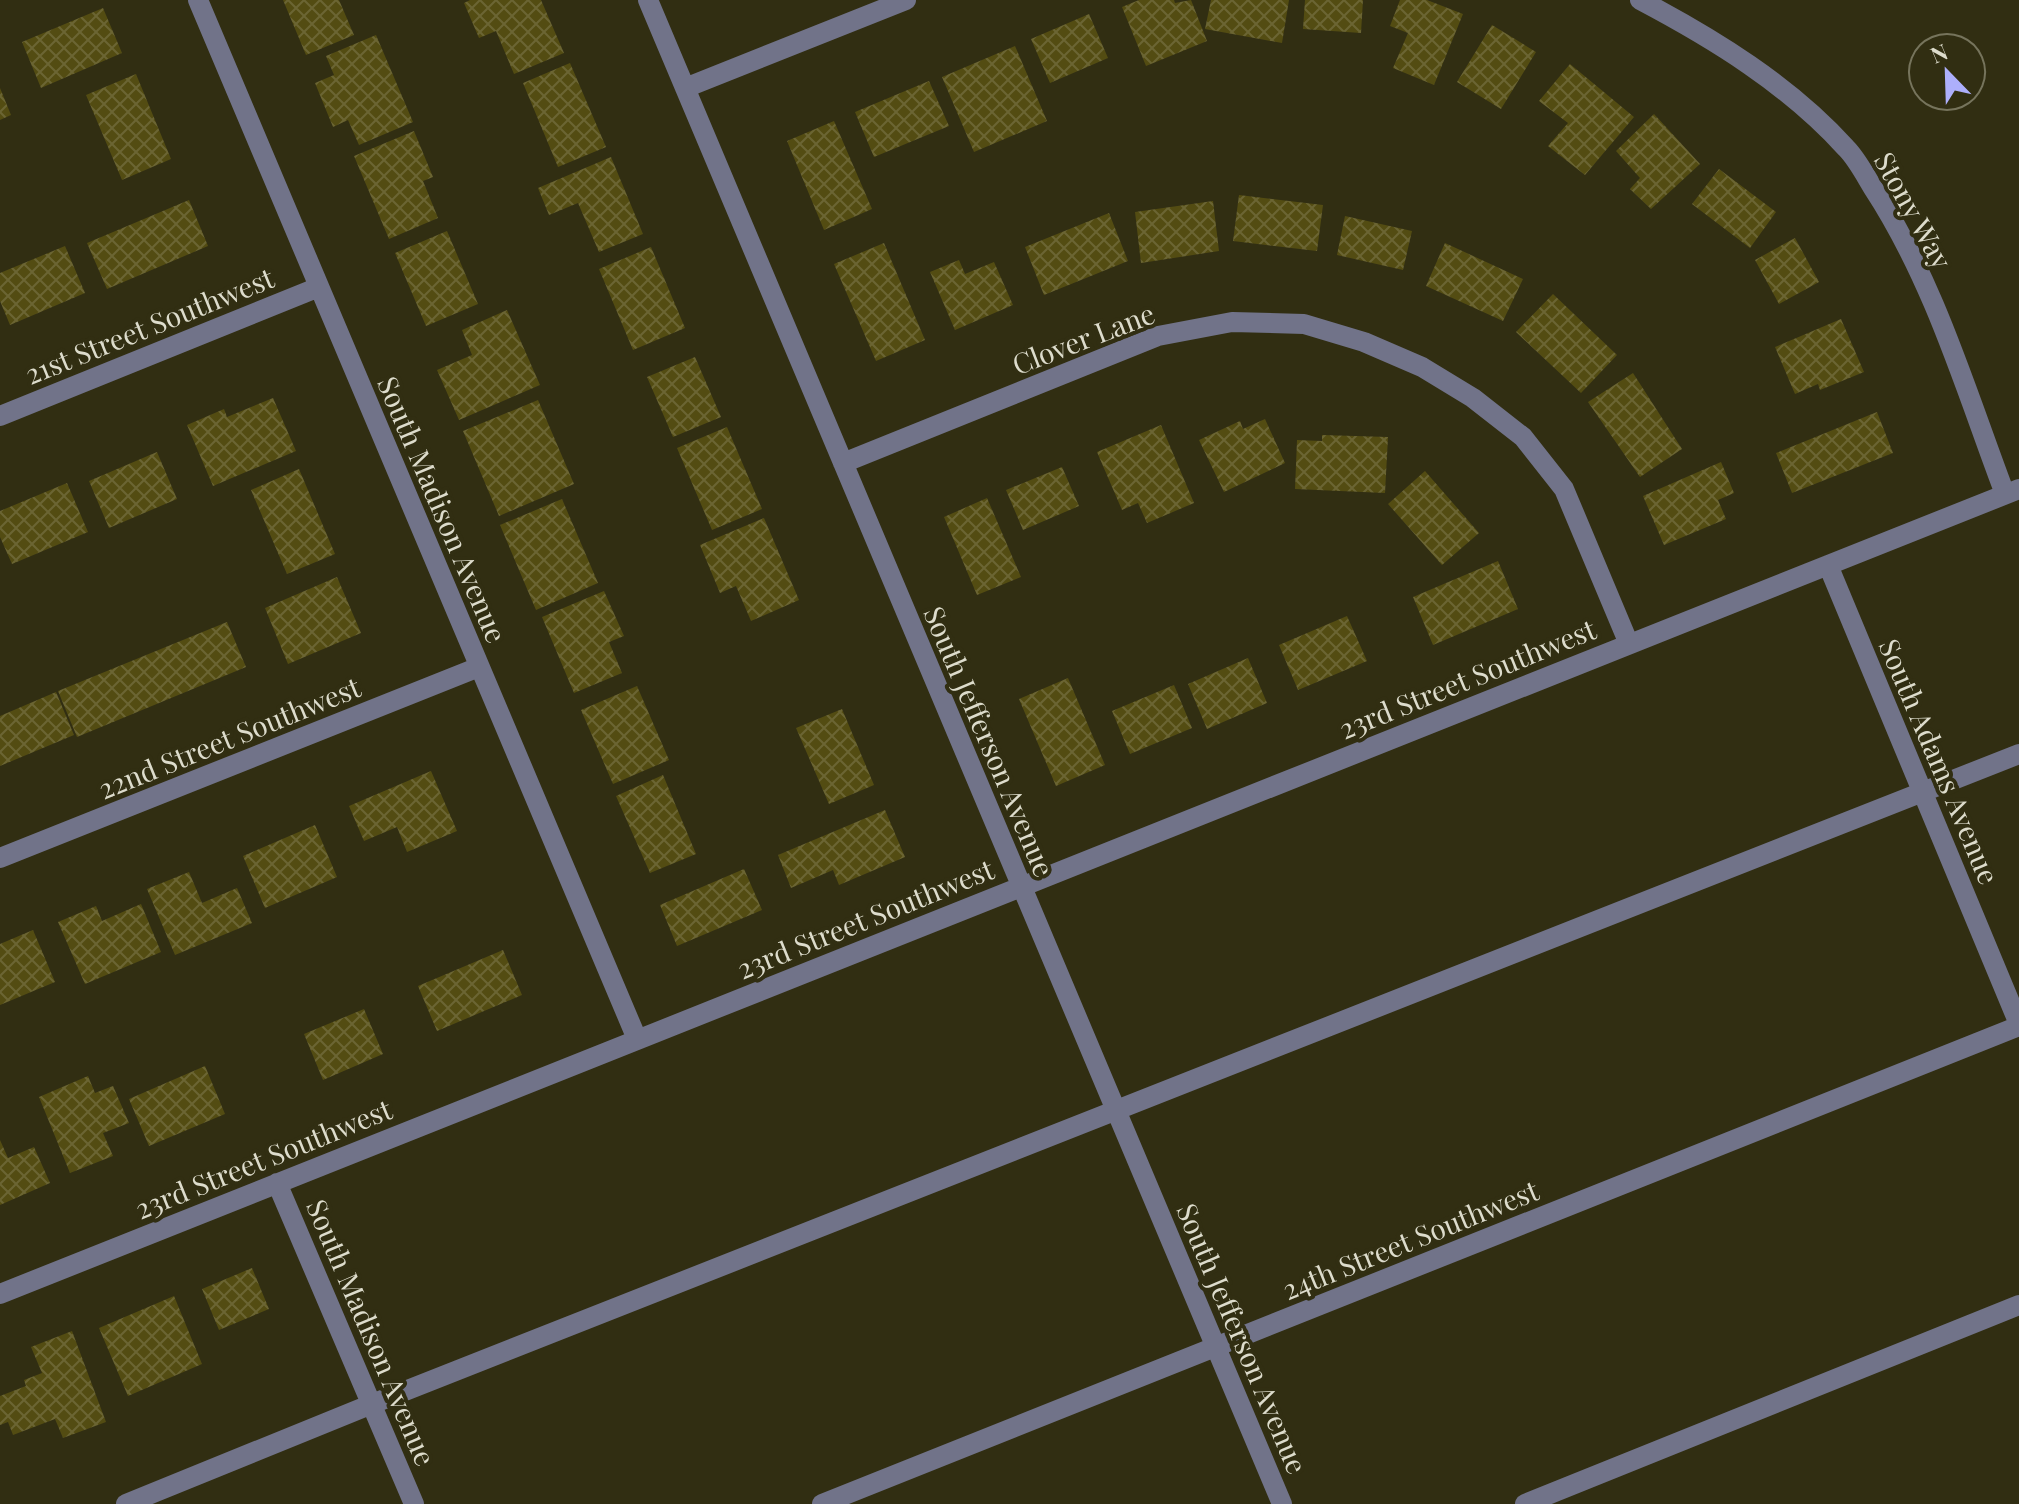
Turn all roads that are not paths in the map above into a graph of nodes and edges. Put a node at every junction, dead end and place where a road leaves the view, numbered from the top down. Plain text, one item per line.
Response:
1 (198, 0) edge
2 (648, 0) edge
3 (906, 0) edge
4 (1640, 0) edge
5 (685, 88) junction
6 (319, 287) junction
7 (0, 416) edge
8 (843, 463) junction
9 (2012, 492) edge
10 (1828, 565) junction
11 (1629, 644) junction
12 (479, 667) junction
13 (2019, 754) edge
14 (1923, 792) junction
15 (0, 858) edge
16 (1021, 886) junction
17 (2019, 1025) edge
18 (637, 1039) junction
19 (1116, 1110) junction
20 (277, 1183) junction
21 (0, 1294) edge
22 (2019, 1305) edge
23 (1216, 1347) junction
24 (372, 1404) junction
25 (126, 1504) edge
26 (414, 1504) edge
27 (822, 1504) edge
28 (1282, 1504) edge
29 (1525, 1504) edge

1 - 6 street, South Madison Avenue
2 - 5 street, South Jefferson Avenue
3 - 5 street
4 - 9 street, Stony Way
5 - 8 street, South Jefferson Avenue
6 - 7 street, 21st Street Southwest
6 - 12 street, South Madison Avenue
8 - 11 street, Clover Lane
8 - 16 street, South Jefferson Avenue
9 - 10 street, 23rd Street Southwest
10 - 11 street, 23rd Street Southwest
10 - 14 street, South Adams Avenue
11 - 16 street, 23rd Street Southwest
12 - 15 street, 22nd Street Southwest
12 - 18 street, South Madison Avenue
13 - 14 street
14 - 17 street, South Adams Avenue
14 - 19 street
16 - 18 street, 23rd Street Southwest
16 - 19 street, South Jefferson Avenue
17 - 23 street, 24th Street Southwest
18 - 20 street, 23rd Street Southwest
19 - 23 street, South Jefferson Avenue
19 - 24 street
20 - 21 street, 23rd Street Southwest
20 - 24 street, South Madison Avenue
22 - 29 street
23 - 27 street, 24th Street Southwest
23 - 28 street, South Jefferson Avenue
24 - 25 street
24 - 26 street, South Madison Avenue

